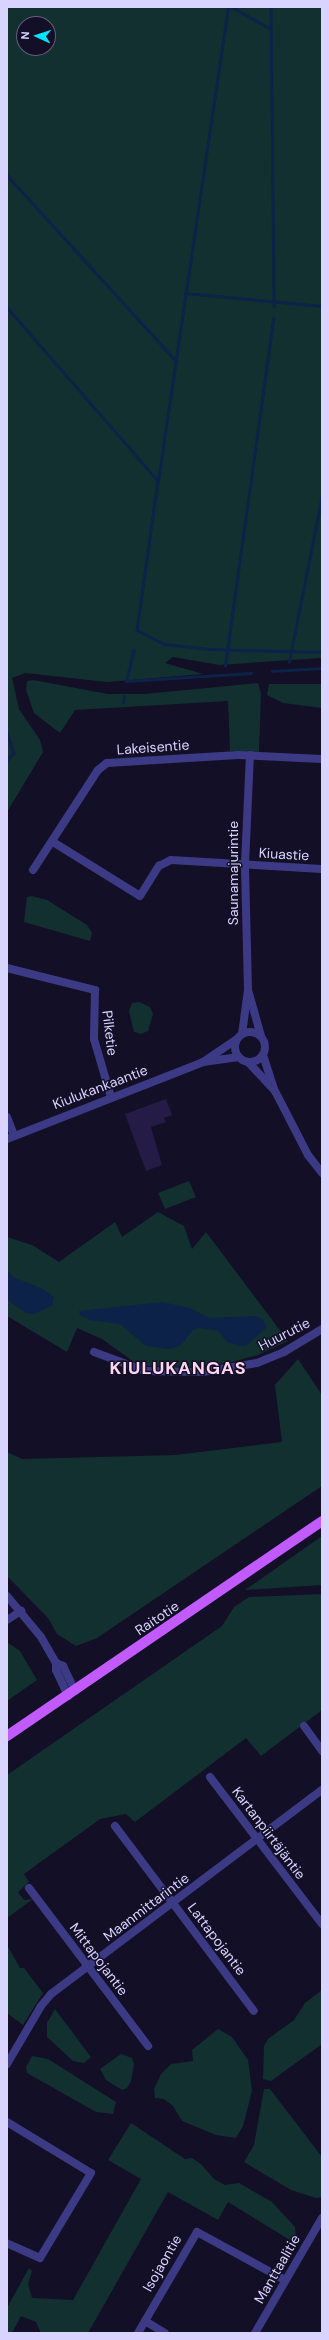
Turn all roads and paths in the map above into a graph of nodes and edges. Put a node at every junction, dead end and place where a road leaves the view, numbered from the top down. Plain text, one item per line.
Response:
1 (250, 755) junction
2 (322, 759) edge
3 (53, 842) junction
4 (245, 864) junction
5 (322, 869) edge
6 (33, 870) dead end
7 (7, 968) edge
8 (248, 990) junction
9 (261, 1036) junction
10 (239, 1037) junction
11 (263, 1055) junction
12 (239, 1057) junction
13 (203, 1062) junction
14 (248, 1062) junction
15 (275, 1091) junction
16 (111, 1097) junction
17 (7, 1117) edge
18 (10, 1137) edge
19 (320, 1171) edge
20 (322, 1329) edge
21 (94, 1352) dead end
22 (322, 1522) edge
23 (7, 1596) edge
24 (21, 1611) junction
25 (7, 1620) edge
26 (71, 1694) junction
27 (304, 1726) dead end
28 (7, 1736) edge
29 (322, 1751) edge
30 (210, 1777) dead end
31 (322, 1790) edge
32 (115, 1826) dead end
33 (257, 1839) junction
34 (29, 1888) dead end
35 (173, 1903) junction
36 (322, 1924) edge
37 (88, 1966) junction
38 (254, 2011) dead end
39 (148, 2046) dead end
40 (7, 2064) edge
41 (7, 2122) edge
42 (322, 2218) edge
43 (7, 2243) edge
44 (285, 2280) junction
45 (145, 2321) junction
46 (138, 2333) edge
47 (165, 2333) edge
48 (255, 2333) edge

1 - 2 street, Lakeisentie
1 - 3 street, Lakeisentie
1 - 4 street, Saunamajurintie
3 - 4 street, Kiuastie
3 - 6 street, Lakeisentie
4 - 5 street, Kiuastie
4 - 8 street, Saunamajurintie
7 - 16 street, Pilketie
8 - 9 street, Saunamajurintie
8 - 10 street, Saunamajurintie
9 - 10 street
9 - 11 street
10 - 12 street
10 - 13 street, Kiulukankaantie
11 - 14 street
11 - 15 street
12 - 13 street, Kiulukankaantie
12 - 14 street
13 - 16 street, Kiulukankaantie
14 - 15 street
15 - 19 street
16 - 18 street, Kiulukankaantie
17 - 18 street
20 - 21 street, Huurutie
22 - 26 main road, Raitotie
23 - 24 street
24 - 25 street
24 - 26 street
26 - 28 main road, Raitotie
27 - 29 street
30 - 33 street, Kartanpiirtäjäntie
31 - 33 street, Maanmittarintie
32 - 35 street, Lattapojantie
33 - 35 street, Maanmittarintie
33 - 36 street, Kartanpiirtäjäntie
34 - 37 street, Mittapojantie
35 - 37 street, Maanmittarintie
35 - 38 street, Lattapojantie
37 - 39 street, Mittapojantie
37 - 40 street, Maanmittarintie
41 - 43 street
42 - 44 street, Manttaalitie
44 - 45 street, Isojaontie
44 - 48 street, Manttaalitie
45 - 46 street, Isojaontie
45 - 47 street

